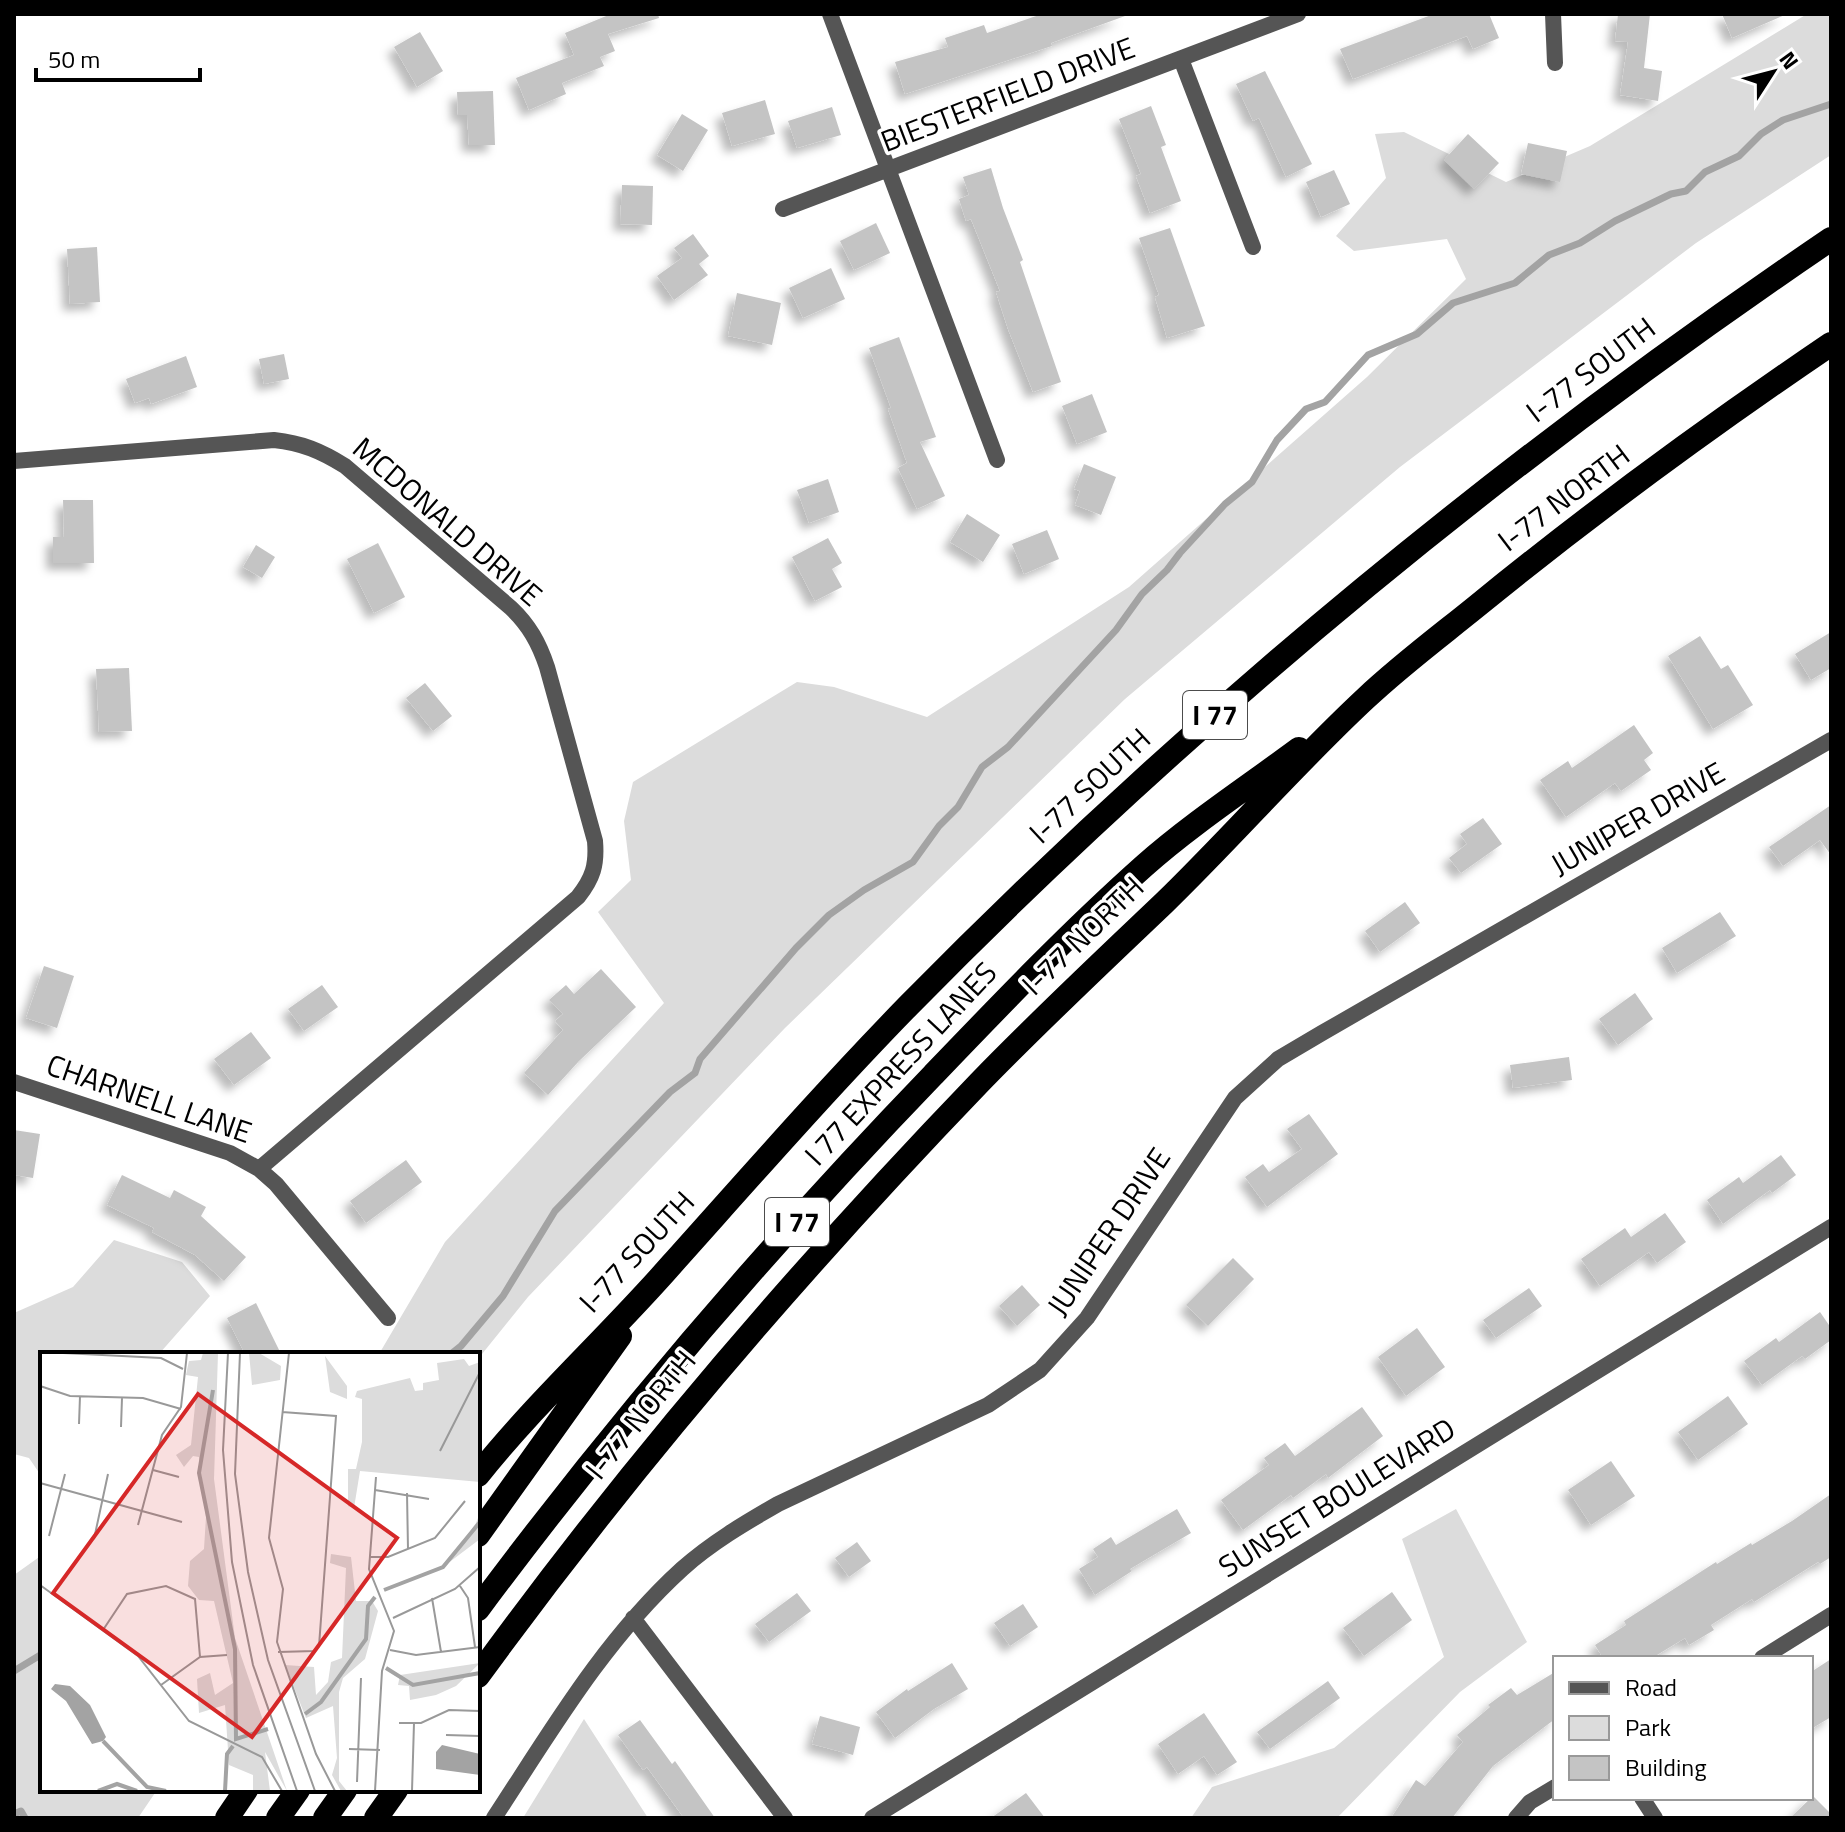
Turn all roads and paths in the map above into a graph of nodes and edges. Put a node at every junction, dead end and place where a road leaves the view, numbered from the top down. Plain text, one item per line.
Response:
1 (830, 14) edge
2 (1298, 14) edge
3 (1553, 14) edge
4 (1181, 59) junction
5 (1555, 63) dead end
6 (889, 171) junction
7 (783, 209) dead end
8 (1831, 239) edge
9 (1253, 247) dead end
10 (1831, 344) edge
11 (997, 460) dead end
12 (14, 461) edge
13 (1367, 697) junction
14 (1831, 740) edge
15 (14, 1082) edge
16 (259, 1169) junction
17 (1831, 1227) edge
18 (668, 1269) junction
19 (388, 1318) dead end
20 (480, 1473) edge
21 (480, 1532) edge
22 (480, 1606) edge
23 (1831, 1615) edge
24 (633, 1618) junction
25 (1765, 1656) edge
26 (480, 1673) edge
27 (1553, 1788) edge
28 (245, 1792) edge
29 (297, 1792) edge
30 (344, 1792) edge
31 (395, 1792) edge
32 (1643, 1800) edge
33 (227, 1818) edge
34 (278, 1818) edge
35 (325, 1818) edge
36 (376, 1818) edge
37 (494, 1818) edge
38 (785, 1818) edge
39 (872, 1818) edge
40 (1516, 1818) edge
41 (1655, 1818) edge

1 - 6 street
2 - 4 street, BIESTERFIELD DRIVE
3 - 5 street
4 - 6 street, BIESTERFIELD DRIVE
4 - 9 street
6 - 7 street, BIESTERFIELD DRIVE
6 - 11 street
8 - 18 highway, I-77 SOUTH / I 77
10 - 13 highway, I-77 NORTH / I 77
12 - 16 street, MCDONALD DRIVE
13 - 22 highway, I 77 EXPRESS LANES / I 77
13 - 26 highway, I-77 NORTH / I 77
14 - 24 street, JUNIPER DRIVE
15 - 16 street, CHARNELL LANE
16 - 19 street, CHARNELL LANE
17 - 39 street, SUNSET BOULEVARD
18 - 20 highway, I-77 SOUTH / I 77
18 - 21 highway, I 77
23 - 25 street
24 - 37 street, JUNIPER DRIVE
24 - 38 street
27 - 40 street
28 - 33 highway
29 - 34 highway
30 - 35 highway
31 - 36 highway
32 - 41 street

